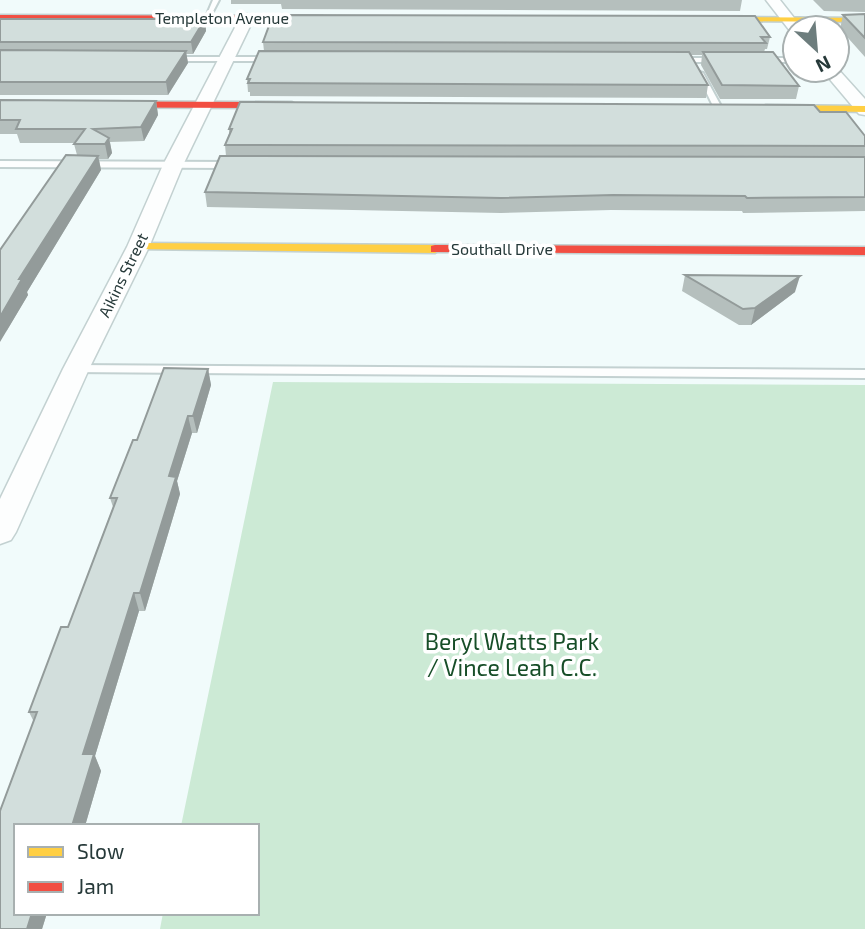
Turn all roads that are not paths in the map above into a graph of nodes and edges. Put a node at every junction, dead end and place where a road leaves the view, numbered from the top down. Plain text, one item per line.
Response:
1 (216, 0) edge
2 (773, 0) edge
3 (784, 14) edge
4 (0, 17) edge
5 (206, 18) junction
6 (247, 18) junction
7 (346, 18) edge
8 (688, 19) edge
9 (781, 23) edge
10 (158, 59) edge
11 (227, 59) junction
12 (278, 59) edge
13 (664, 60) edge
14 (691, 60) junction
15 (730, 60) edge
16 (756, 60) edge
17 (781, 61) edge
18 (843, 84) edge
19 (0, 104) edge
20 (204, 104) junction
21 (315, 105) edge
22 (725, 108) joint
23 (865, 109) edge
24 (0, 164) edge
25 (173, 165) junction
26 (249, 165) edge
27 (138, 247) junction
28 (865, 251) edge
29 (76, 369) junction
30 (865, 374) edge
31 (0, 532) edge

1 - 5 lane
2 - 3 street
4 - 5 street, Templeton Avenue
5 - 6 street, Templeton Avenue
6 - 7 street, Templeton Avenue
6 - 11 street, Aikins Street
8 - 9 street
10 - 11 lane
11 - 12 lane
11 - 20 street, Aikins Street
13 - 14 lane
14 - 15 lane
14 - 22 lane
16 - 17 lane
18 - 23 street
19 - 20 street
20 - 21 street
20 - 25 street, Aikins Street
22 - 23 street
24 - 25 lane
25 - 26 lane
25 - 27 street, Aikins Street
27 - 28 street, Southall Drive
27 - 29 street, Aikins Street
29 - 30 lane
29 - 31 street, Aikins Street

